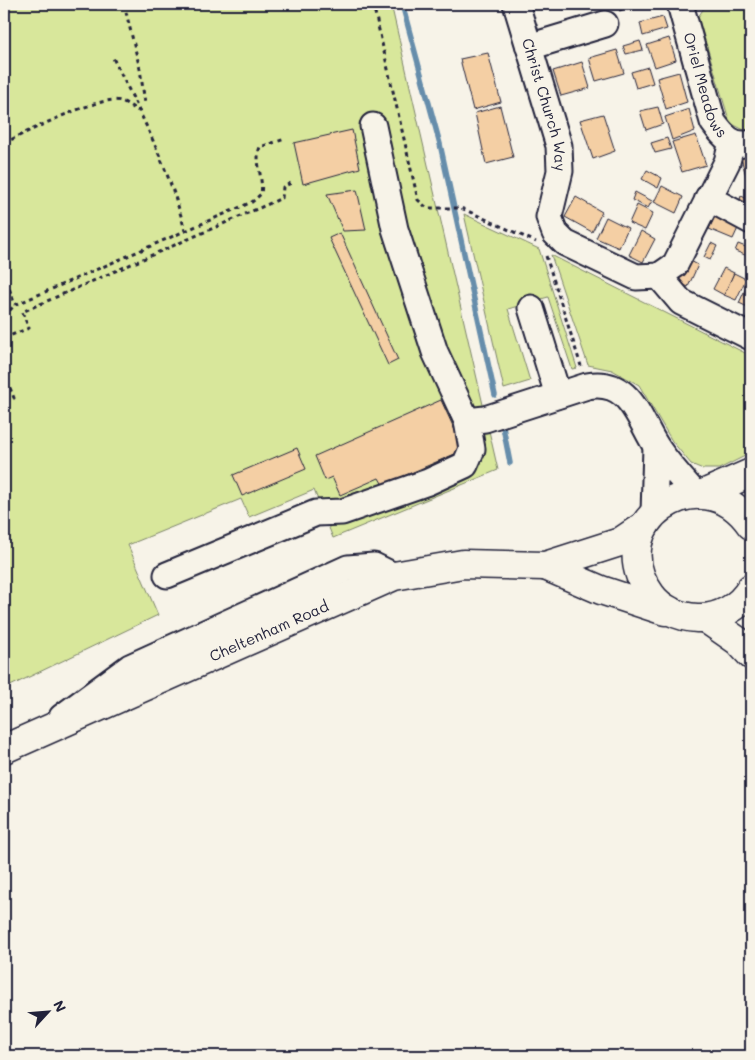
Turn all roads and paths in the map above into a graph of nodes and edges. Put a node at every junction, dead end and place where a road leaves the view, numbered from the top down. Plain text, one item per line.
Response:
1 (124, 4) edge
2 (373, 4) edge
3 (516, 4) edge
4 (680, 4) edge
5 (744, 4) edge
6 (751, 9) edge
7 (605, 24) dead end
8 (529, 47) junction
9 (113, 58) dead end
10 (145, 103) dead end
11 (139, 111) junction
12 (373, 126) dead end
13 (284, 138) dead end
14 (742, 142) edge
15 (4, 143) edge
16 (293, 182) dead end
17 (708, 198) junction
18 (461, 208) dead end
19 (751, 221) edge
20 (185, 231) junction
21 (555, 233) junction
22 (4, 274) edge
23 (659, 276) junction
24 (15, 305) junction
25 (531, 308) dead end
26 (4, 316) edge
27 (751, 337) edge
28 (4, 338) edge
29 (4, 373) edge
30 (587, 386) junction
31 (558, 395) junction
32 (4, 402) edge
33 (476, 420) junction
34 (656, 447) junction
35 (751, 473) edge
36 (699, 494) junction
37 (649, 519) junction
38 (751, 525) edge
39 (545, 566) junction
40 (167, 575) dead end
41 (751, 588) edge
42 (672, 612) junction
43 (704, 618) junction
44 (751, 655) edge
45 (4, 749) edge

1 - 10 path
2 - 18 path
3 - 8 street, Christ Church Way
4 - 14 street, Oriel Meadows
5 - 6 path
7 - 8 street
8 - 21 street, Christ Church Way
9 - 11 path
11 - 15 path
11 - 20 path
12 - 33 street
13 - 20 path
14 - 17 street
16 - 28 path
17 - 19 street
17 - 23 street
20 - 24 path
21 - 23 street
21 - 30 path
22 - 24 path
23 - 27 street
24 - 26 path
25 - 31 street
29 - 32 path
30 - 31 street
30 - 34 street
31 - 33 street
33 - 40 street
34 - 36 street
34 - 37 street
35 - 36 main road
36 - 37 main road, Cheltenham Road
36 - 38 main road
37 - 39 main road, Cheltenham Road
37 - 42 main road
39 - 42 main road, Cheltenham Road
39 - 45 main road, Cheltenham Road
41 - 43 main road
42 - 43 main road, Cheltenham Road
43 - 44 main road

